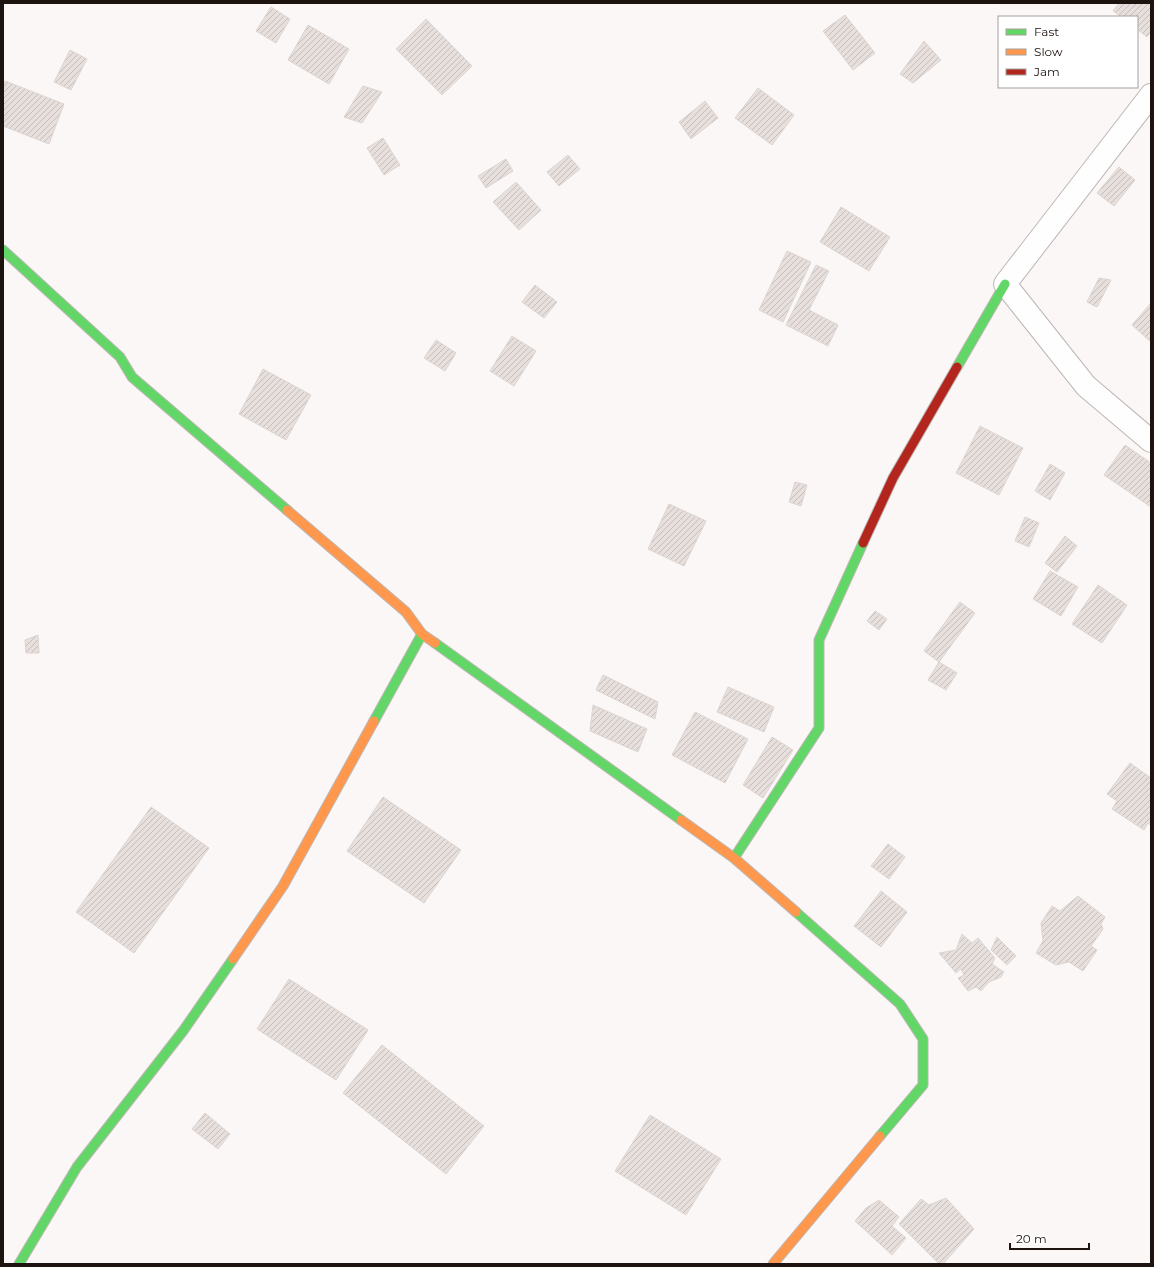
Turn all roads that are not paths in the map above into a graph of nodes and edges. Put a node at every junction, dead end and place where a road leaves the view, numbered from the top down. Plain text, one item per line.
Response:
1 (1151, 95) edge
2 (3, 250) edge
3 (1005, 284) junction
4 (1151, 441) edge
5 (422, 634) junction
6 (734, 858) junction
7 (19, 1264) edge
8 (773, 1264) edge

1 - 3 street
2 - 5 street
3 - 4 street
3 - 6 street
5 - 6 street
5 - 7 street
6 - 8 street

